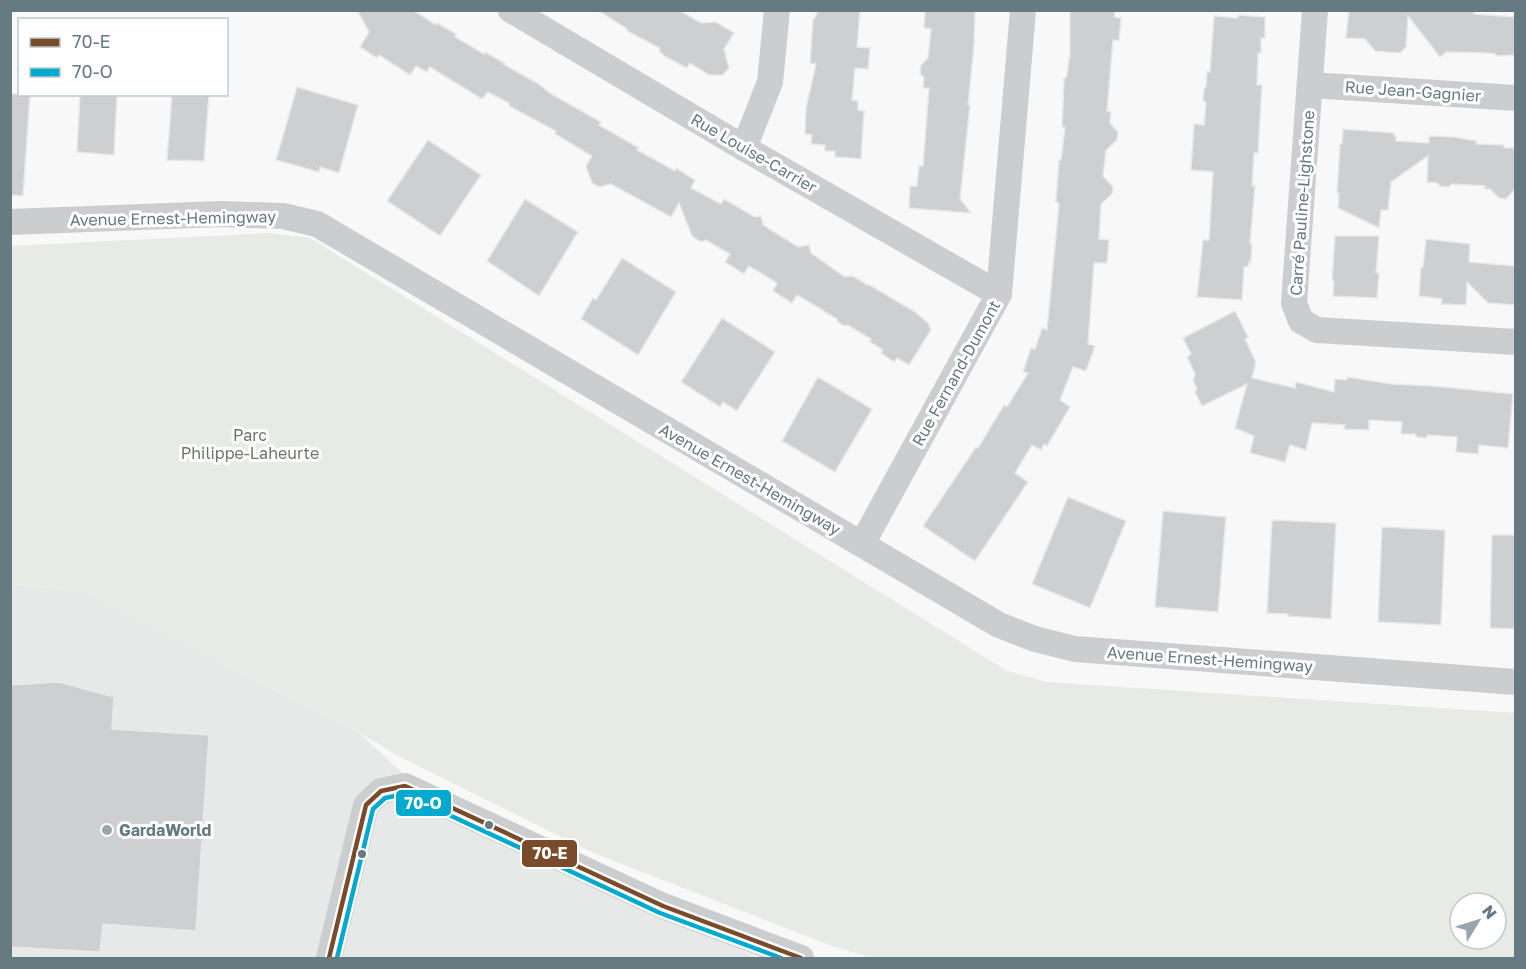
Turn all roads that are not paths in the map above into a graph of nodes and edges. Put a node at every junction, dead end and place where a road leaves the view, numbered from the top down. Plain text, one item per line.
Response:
1 (511, 10) edge
2 (777, 10) edge
3 (1023, 10) edge
4 (1315, 10) edge
5 (1310, 85) junction
6 (1515, 98) edge
7 (744, 148) junction
8 (10, 222) edge
9 (999, 294) junction
10 (1515, 342) edge
11 (862, 544) junction
12 (1515, 682) edge
13 (329, 958) edge
14 (801, 958) edge

1 - 7 street, Rue Louise-Carrier
2 - 7 street
3 - 9 street, Rue Fernand-Dumont
4 - 5 street, Carré Pauline-Lighstone
5 - 6 street, Rue Jean-Gagnier
5 - 10 street, Carré Pauline-Lighstone
7 - 9 street, Rue Louise-Carrier
8 - 11 street, Avenue Ernest-Hemingway
9 - 11 street, Rue Fernand-Dumont
11 - 12 street, Avenue Ernest-Hemingway
13 - 14 street

